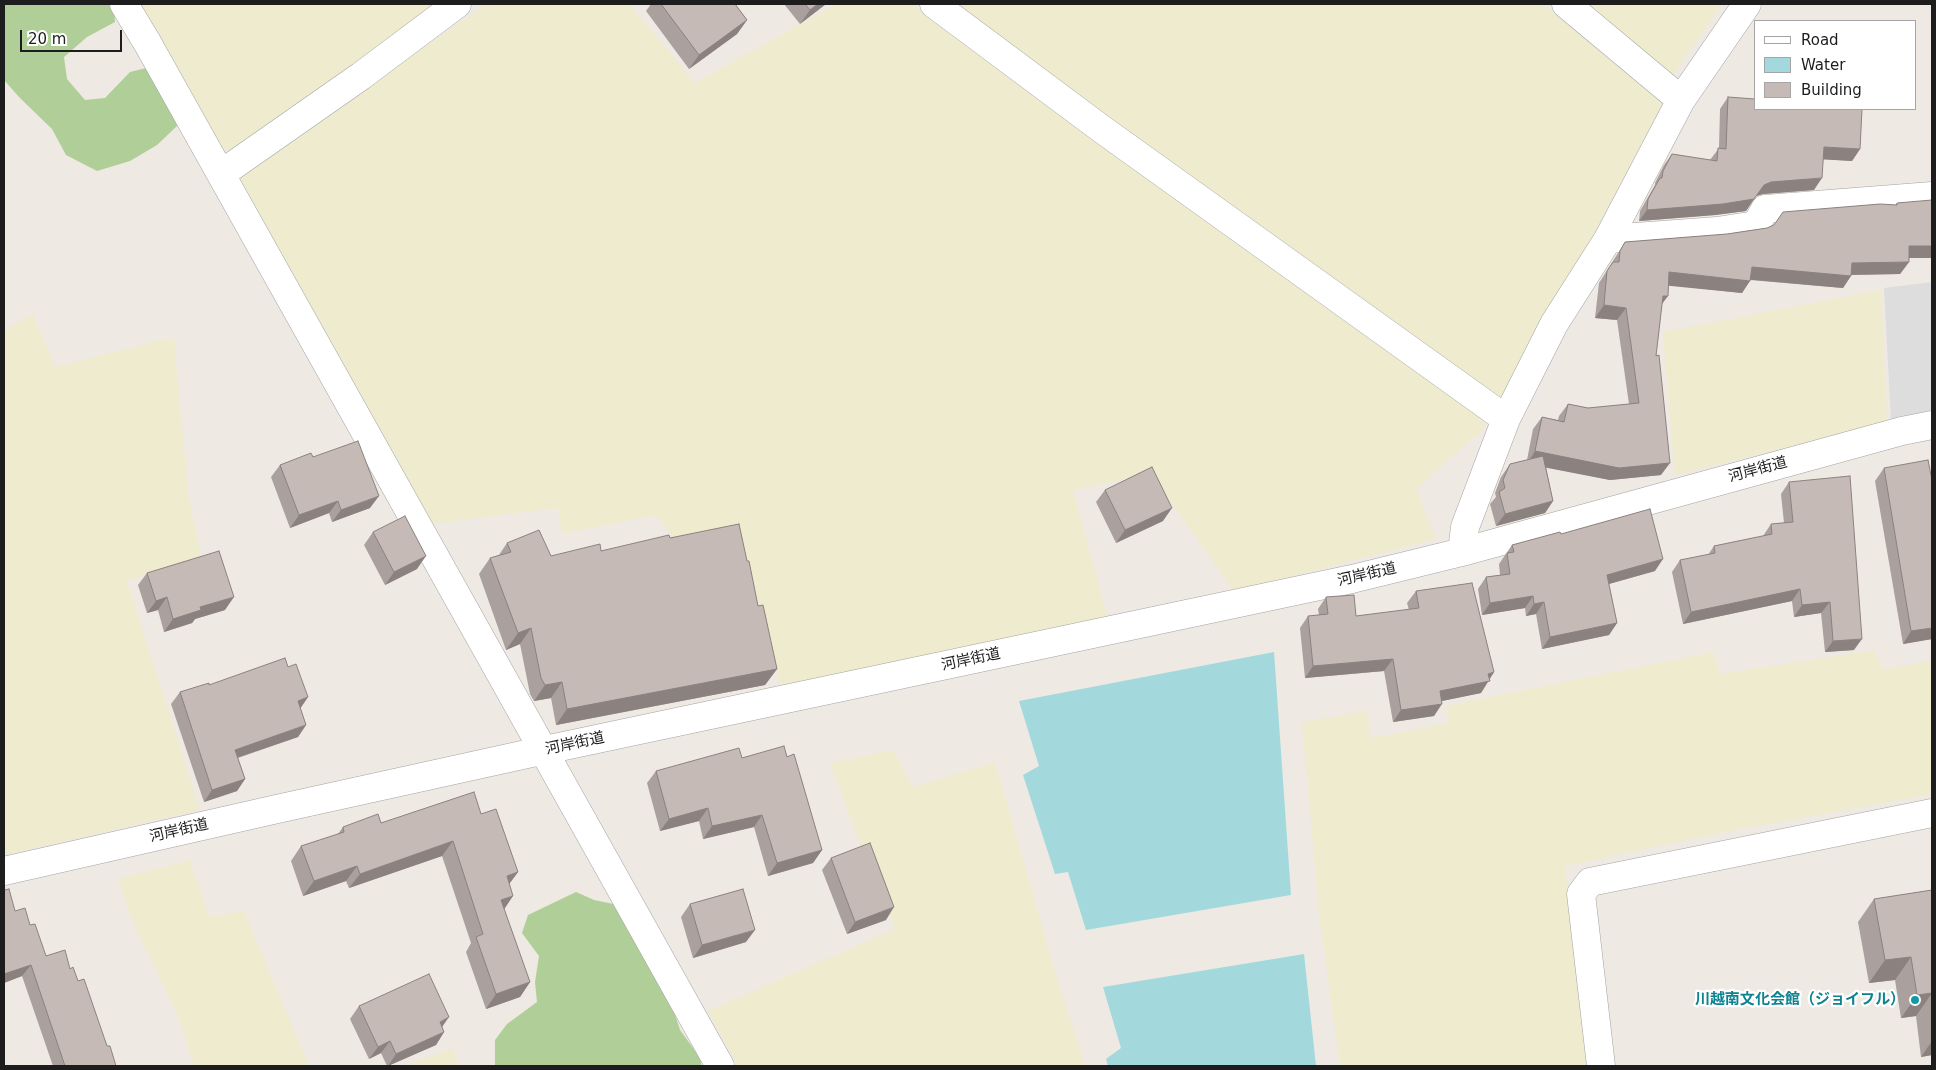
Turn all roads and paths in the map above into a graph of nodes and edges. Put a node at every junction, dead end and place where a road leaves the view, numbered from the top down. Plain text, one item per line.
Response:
1 (124, 4) edge
2 (457, 4) edge
3 (934, 4) edge
4 (1566, 4) edge
5 (1747, 4) edge
6 (1681, 100) junction
7 (221, 174) junction
8 (1932, 196) edge
9 (1608, 239) junction
10 (1506, 420) junction
11 (1932, 425) edge
12 (1462, 552) junction
13 (545, 750) junction
14 (1932, 813) edge
15 (4, 872) edge
16 (720, 1066) edge
17 (1601, 1066) edge

1 - 7 street
2 - 7 street
3 - 10 street
4 - 6 street
5 - 6 street
6 - 9 street
7 - 13 street
8 - 9 street
9 - 10 street
10 - 12 street
11 - 12 street, 河岸街道
12 - 13 street, 河岸街道
13 - 15 street, 河岸街道
13 - 16 street
14 - 17 street

